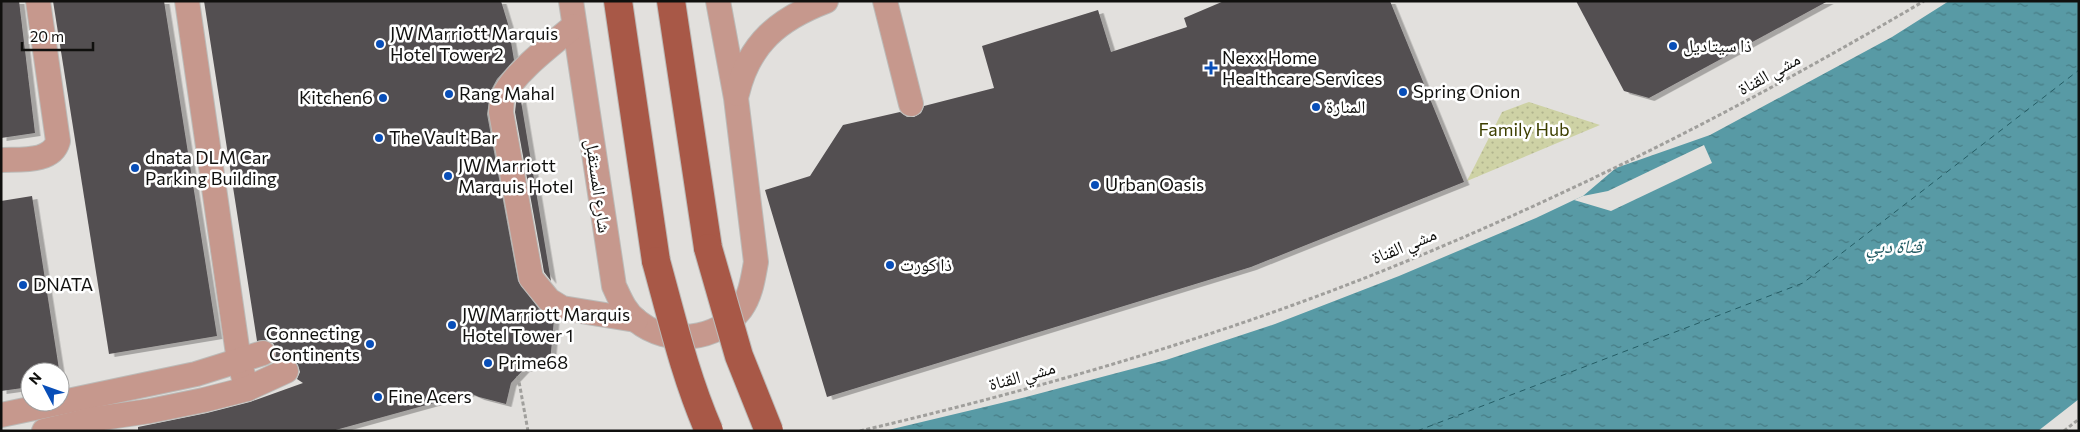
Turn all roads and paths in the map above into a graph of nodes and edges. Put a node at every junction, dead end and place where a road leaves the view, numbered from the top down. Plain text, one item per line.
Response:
1 (38, 1) edge
2 (187, 1) edge
3 (571, 1) edge
4 (618, 1) edge
5 (671, 1) edge
6 (718, 1) edge
7 (800, 1) edge
8 (885, 1) edge
9 (1924, 1) edge
10 (574, 26) junction
11 (736, 98) junction
12 (911, 104) dead end
13 (1, 160) edge
14 (636, 320) junction
15 (263, 353) dead end
16 (239, 361) junction
17 (286, 371) dead end
18 (518, 376) dead end
19 (247, 389) junction
20 (1, 415) edge
21 (2079, 419) edge
22 (27, 420) edge
23 (44, 431) edge
24 (528, 431) edge
25 (709, 431) edge
26 (768, 431) edge
27 (860, 431) edge
28 (2064, 431) edge

1 - 13 street
2 - 16 street
3 - 10 street, شارع المستقبل
4 - 25 main road, bridge
5 - 26 main road, bridge
6 - 11 street, شارع المستقبل
7 - 11 street
8 - 12 street
9 - 27 path, مشي القناة
10 - 14 street, شارع المستقبل
10 - 14 street
11 - 14 street, شارع المستقبل
15 - 16 street
16 - 19 street
16 - 22 street
17 - 19 street
18 - 24 path
19 - 23 street
20 - 22 street
21 - 28 path

